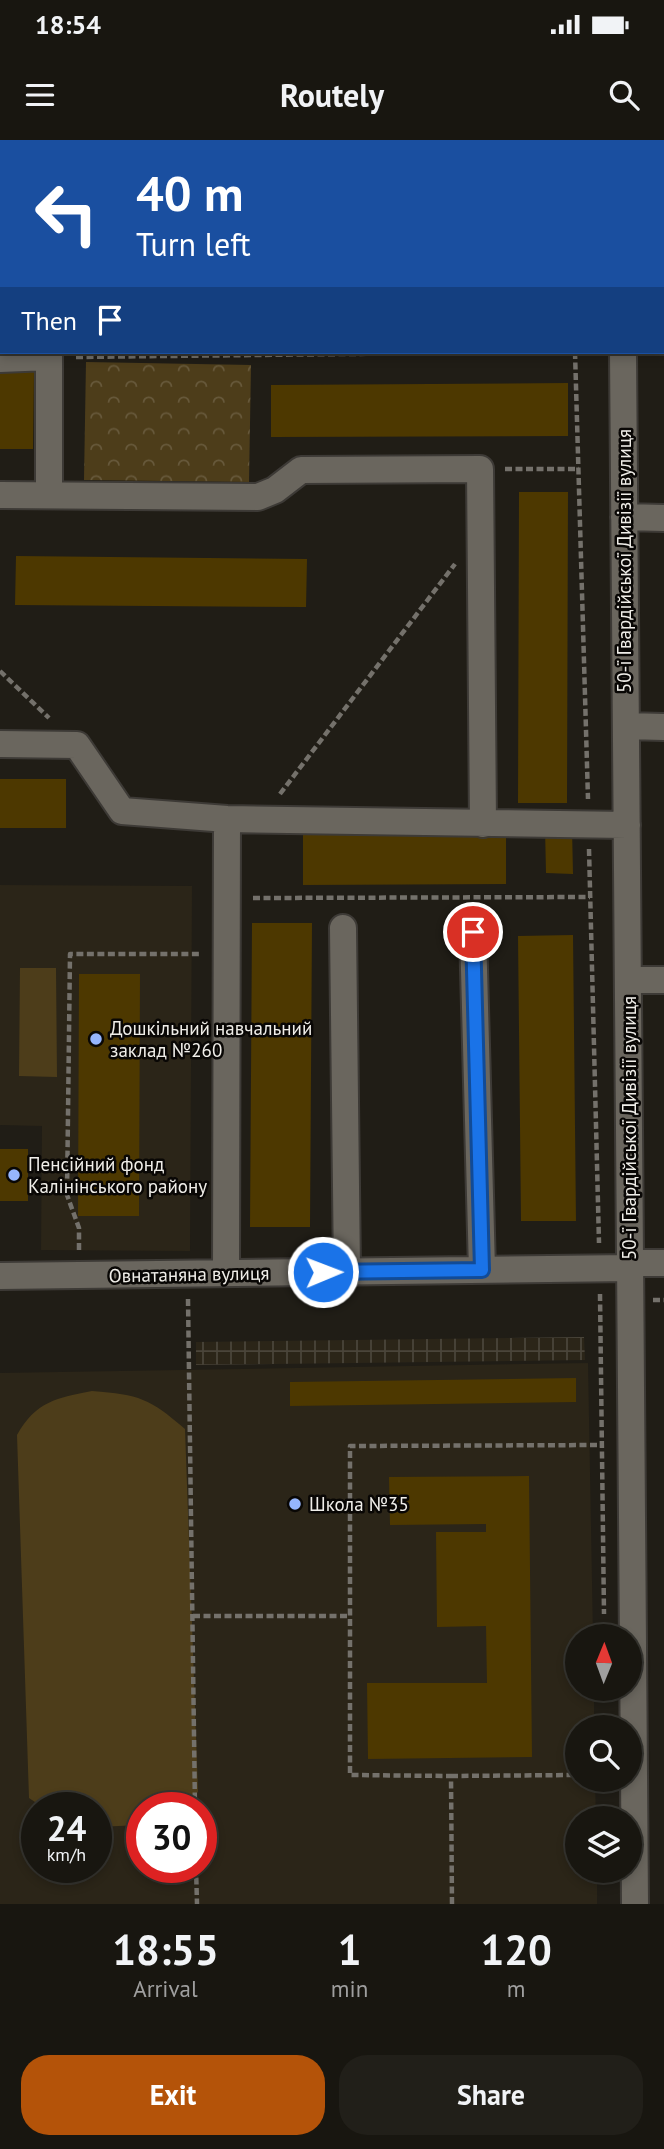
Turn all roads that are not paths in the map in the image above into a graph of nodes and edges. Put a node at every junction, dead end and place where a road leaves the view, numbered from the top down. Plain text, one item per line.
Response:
1 (49, 354) edge
2 (623, 354) edge
3 (0, 359) edge
4 (0, 495) edge
5 (49, 495) junction
6 (624, 517) junction
7 (664, 518) edge
8 (626, 726) junction
9 (664, 727) edge
10 (0, 744) edge
11 (228, 819) junction
12 (483, 824) junction
13 (626, 825) junction
14 (343, 928) dead end
15 (473, 932) dead end
16 (628, 980) junction
17 (664, 980) edge
18 (664, 1263) edge
19 (630, 1265) junction
20 (482, 1270) junction
21 (347, 1272) junction
22 (226, 1273) junction
23 (0, 1276) edge
24 (635, 1904) edge

1 - 3 street
1 - 5 street
2 - 6 street, 50-ї Гвардійської Дивізії вулиця
4 - 5 street
5 - 12 street
6 - 7 street
6 - 8 street, 50-ї Гвардійської Дивізії вулиця
8 - 9 street
8 - 13 street, 50-ї Гвардійської Дивізії вулиця
10 - 11 street
11 - 12 street
11 - 22 street
12 - 13 street
13 - 16 street, 50-ї Гвардійської Дивізії вулиця
14 - 21 street
15 - 20 street
16 - 17 street
16 - 19 street, 50-ї Гвардійської Дивізії вулиця
18 - 19 street, Овнатаняна вулиця
19 - 20 street, Овнатаняна вулиця
19 - 24 street, 50-ї Гвардійської Дивізії вулиця
20 - 21 street, Овнатаняна вулиця
21 - 22 street, Овнатаняна вулиця
22 - 23 street, Овнатаняна вулиця

